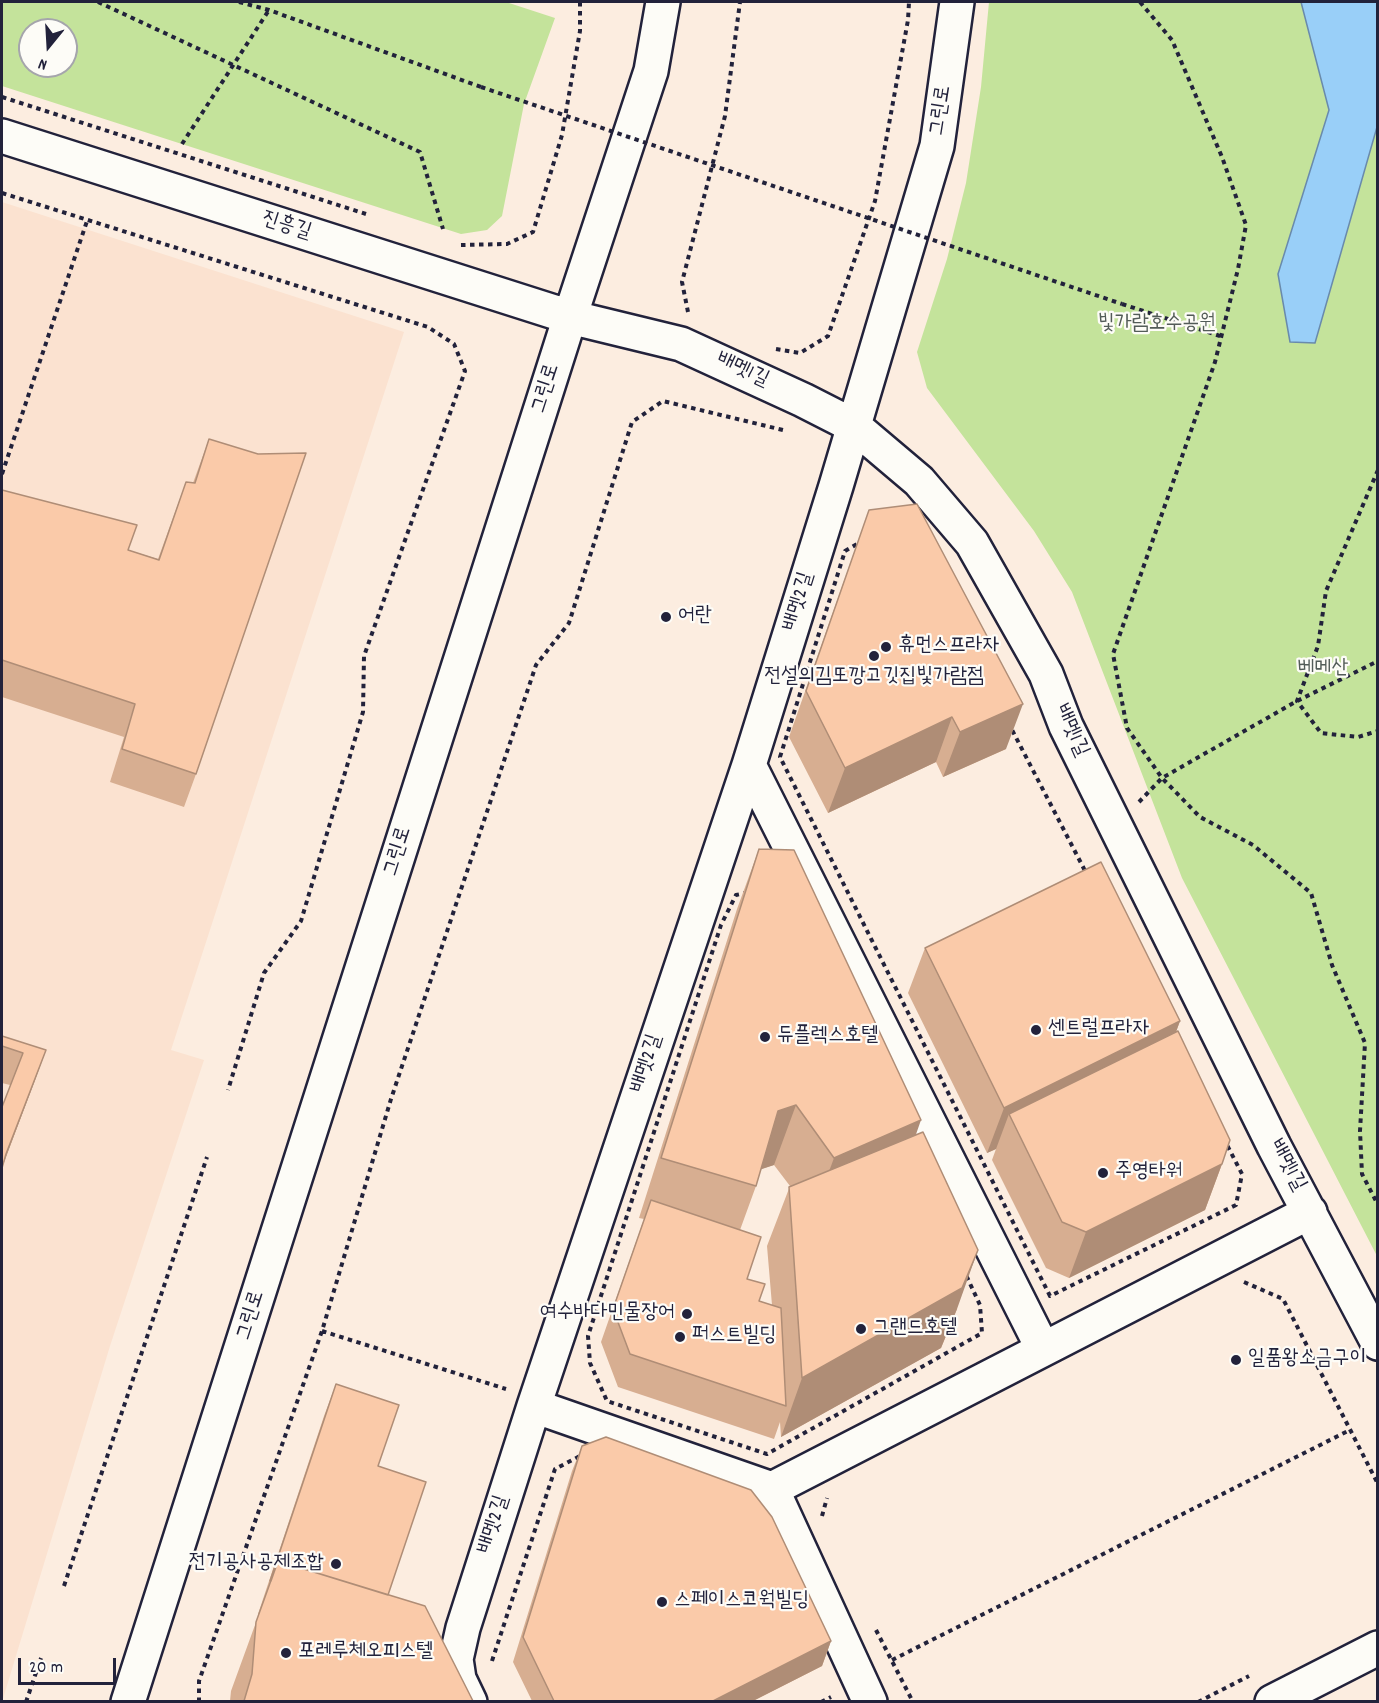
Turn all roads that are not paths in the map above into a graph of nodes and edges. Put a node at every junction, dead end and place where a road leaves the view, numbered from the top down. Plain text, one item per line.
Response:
1 (663, 2) edge
2 (957, 2) edge
3 (2, 136) edge
4 (570, 317) junction
5 (854, 426) junction
6 (749, 765) junction
7 (1310, 1212) junction
8 (1377, 1343) edge
9 (1043, 1349) junction
10 (521, 1398) junction
11 (772, 1489) junction
12 (1377, 1647) edge
13 (128, 1701) edge
14 (470, 1701) edge
15 (870, 1701) edge
16 (1272, 1701) edge

1 - 4 street, 그린로
2 - 5 street, 그린로
3 - 4 street, 진흥길
4 - 5 street, 배멧1길
4 - 13 street, 그린로
5 - 6 street, 배멧2길
5 - 7 street, 배멧1길
6 - 9 street
6 - 10 street, 배멧2길
7 - 8 street, 배멧1길
7 - 9 street
9 - 11 street
10 - 11 street
10 - 14 street, 배멧2길
11 - 15 street
12 - 16 street

